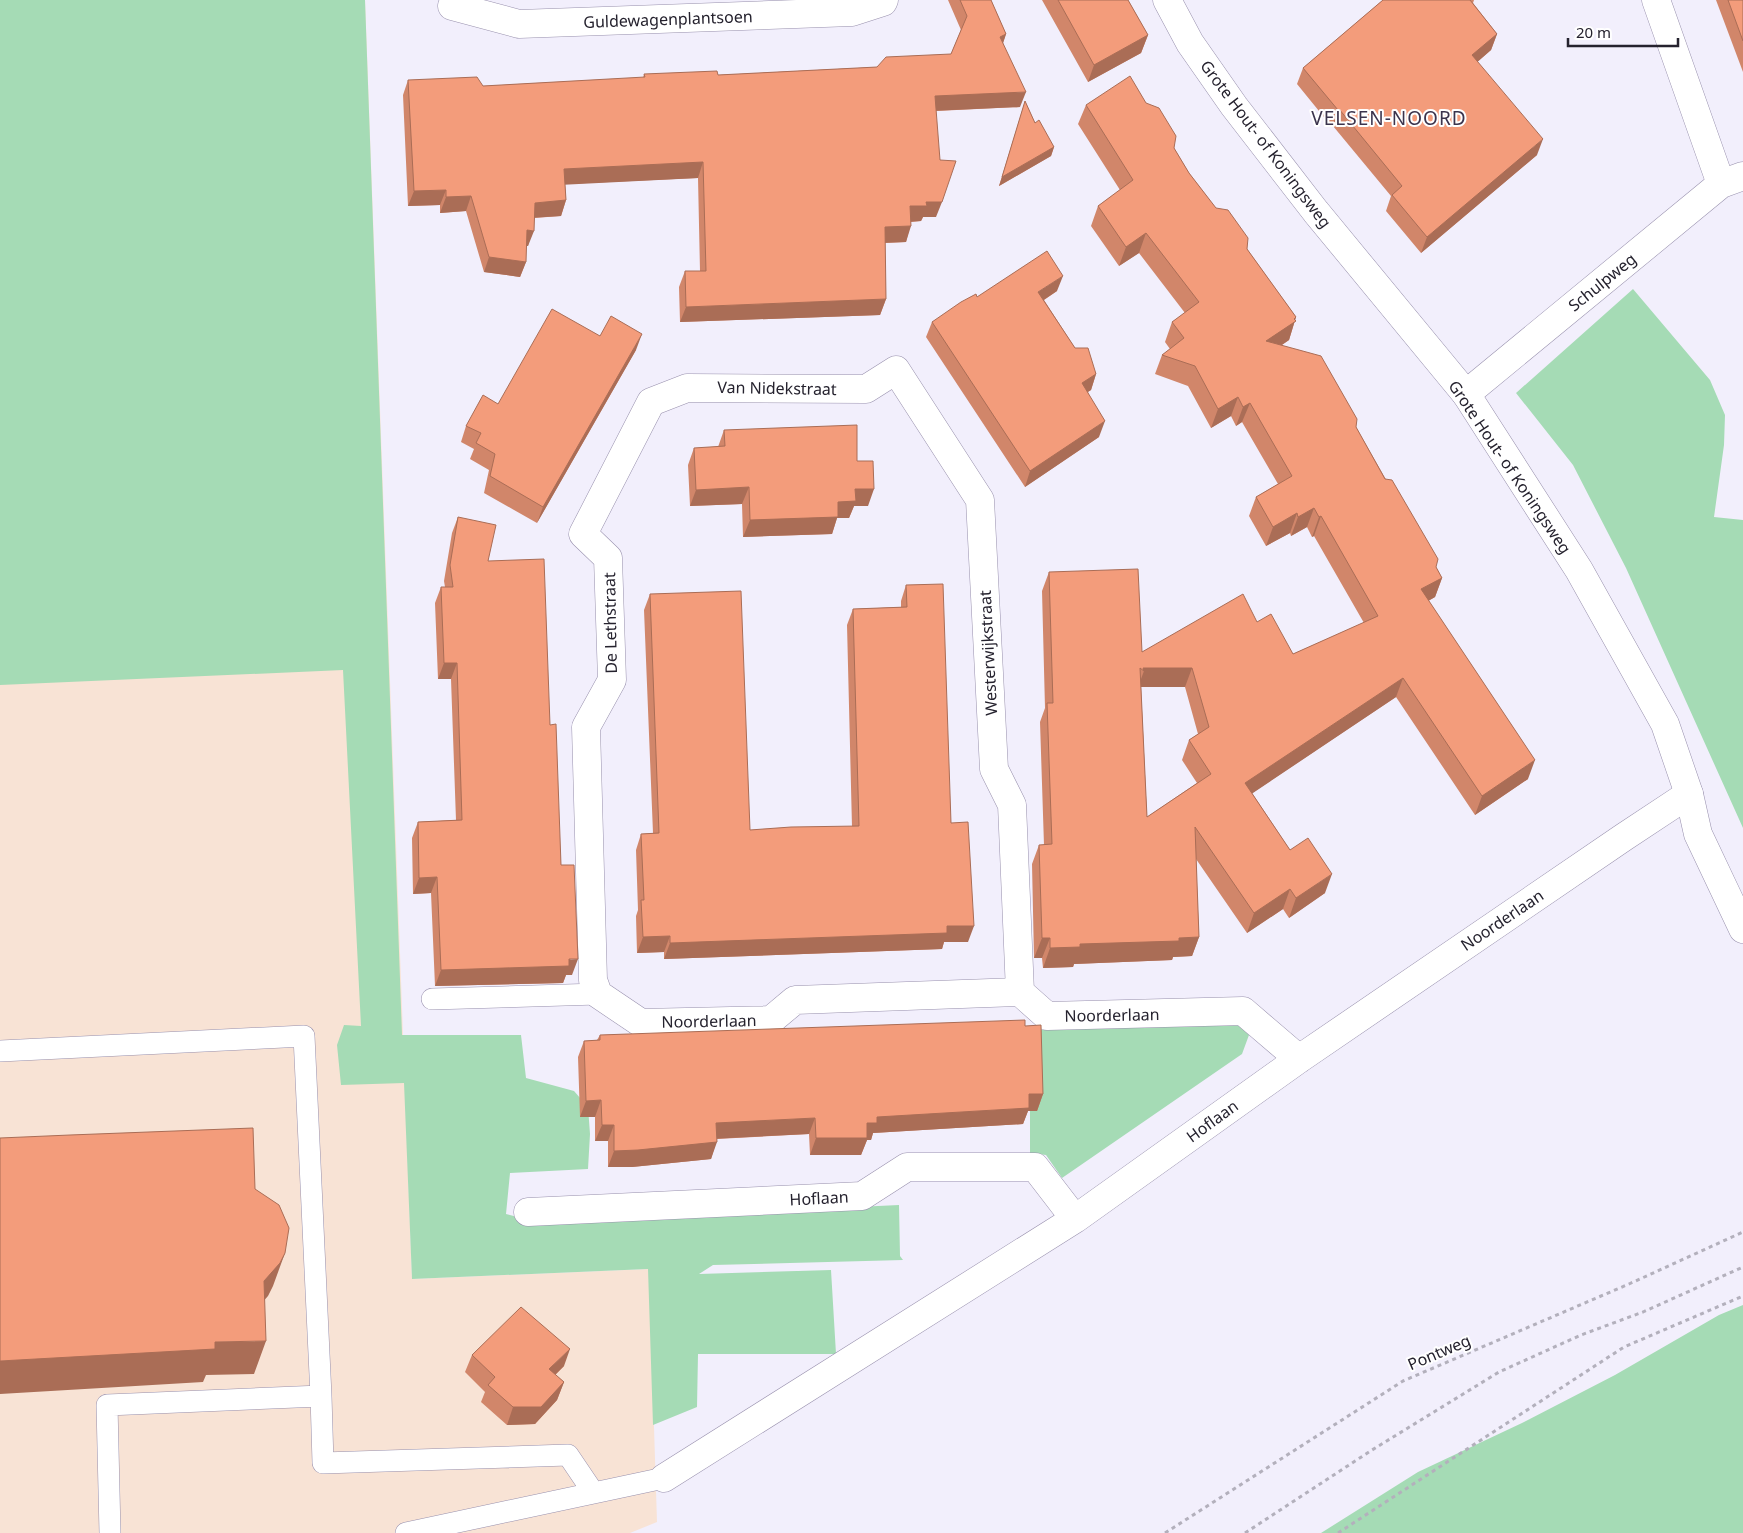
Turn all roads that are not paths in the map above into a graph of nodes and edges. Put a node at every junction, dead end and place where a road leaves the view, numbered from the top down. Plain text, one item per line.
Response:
1 (884, 0) edge
2 (1167, 0) edge
3 (1656, 0) edge
4 (452, 6) dead end
5 (1732, 180) edge
6 (687, 388) joint
7 (866, 389) joint
8 (1466, 394) junction
9 (1689, 794) junction
10 (1743, 929) edge
11 (1020, 992) junction
12 (598, 994) junction
13 (432, 1000) dead end
14 (0, 1051) edge
15 (1299, 1059) junction
16 (528, 1212) dead end
17 (1075, 1219) junction
18 (321, 1396) junction
19 (664, 1478) joint
20 (593, 1492) junction
21 (110, 1533) edge
22 (406, 1533) edge

1 - 4 street, Guldewagenplantsoen
2 - 8 street, Grote Hout- of Koningsweg
3 - 5 street
5 - 8 street, Schulpweg
6 - 7 street, Van Nidekstraat
6 - 12 street, De Lethstraat
7 - 11 street, Westerwijkstraat
8 - 9 street, Grote Hout- of Koningsweg
9 - 10 street, Grote Hout- of Koningsweg
9 - 15 street, Noorderlaan
11 - 12 street, Noorderlaan
11 - 15 street, Noorderlaan
12 - 13 lane
14 - 18 lane
15 - 17 street, Hoflaan
16 - 17 street, Hoflaan
17 - 19 street, Hoflaan
18 - 20 lane
18 - 21 lane
19 - 20 lane
20 - 22 lane

